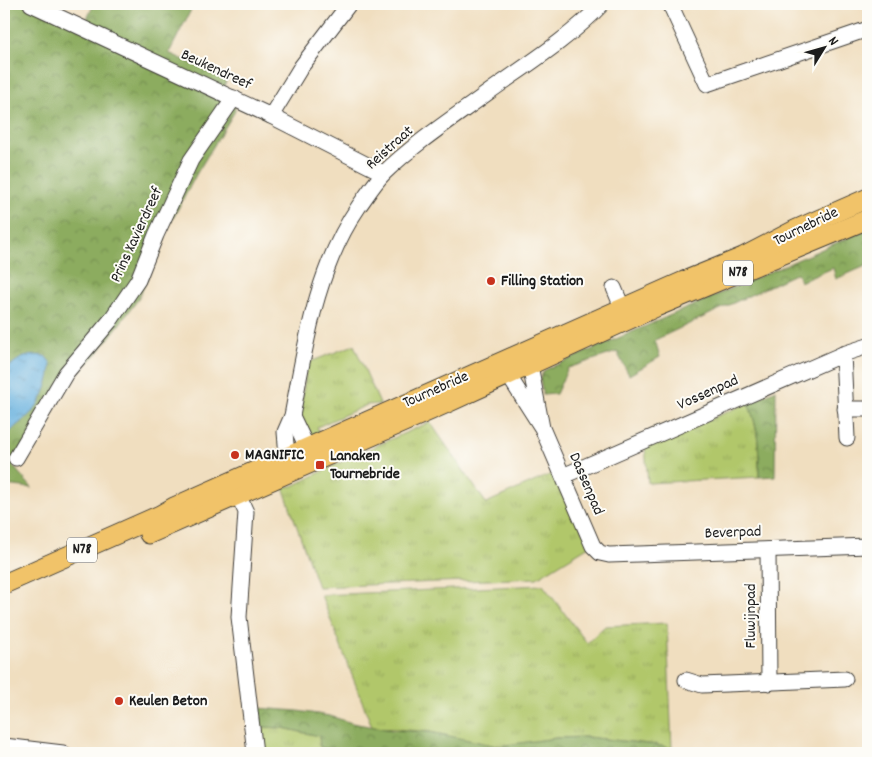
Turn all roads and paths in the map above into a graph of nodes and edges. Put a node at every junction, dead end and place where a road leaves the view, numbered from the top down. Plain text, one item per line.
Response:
1 (31, 4) edge
2 (349, 4) edge
3 (602, 4) edge
4 (670, 4) edge
5 (868, 30) edge
6 (234, 98) junction
7 (271, 116) junction
8 (383, 174) junction
9 (868, 198) edge
10 (868, 219) edge
11 (614, 288) dead end
12 (625, 315) junction
13 (868, 346) edge
14 (843, 354) junction
15 (523, 360) junction
16 (511, 374) junction
17 (868, 408) edge
18 (845, 409) junction
19 (292, 416) junction
20 (542, 428) junction
21 (847, 438) dead end
22 (311, 445) junction
23 (287, 456) junction
24 (16, 458) dead end
25 (563, 476) junction
26 (238, 495) junction
27 (160, 515) junction
28 (868, 546) edge
29 (768, 550) junction
30 (600, 552) joint
31 (4, 584) edge
32 (4, 598) edge
33 (845, 679) dead end
34 (686, 680) dead end
35 (769, 683) junction
36 (4, 746) edge
37 (63, 753) edge
38 (255, 753) edge

1 - 6 street, Beukendreef
2 - 7 street
3 - 8 street, Reistraat
4 - 5 street
6 - 7 street, Beukendreef
6 - 24 street, Prins Xavierdreef
7 - 8 street, Beukendreef
8 - 19 street, Reistraat
9 - 12 main road, Tournebride / N78
10 - 12 main road, Tournebride / N78
11 - 12 street
12 - 15 main road, Tournebride / N78
13 - 14 street, Vossenpad
14 - 18 street
14 - 25 street, Vossenpad
15 - 16 main road, Tournebride / N78
15 - 20 street, Dassenpad
15 - 22 main road, Tournebride / N78
16 - 20 street, Dassenpad
16 - 26 main road, Tournebride / N78
17 - 18 street
18 - 21 street
19 - 22 street
19 - 23 street, Reistraat
20 - 25 street, Dassenpad
22 - 23 main road, Tournebride / N78
23 - 27 main road, Tournebride / N78
25 - 30 street, Dassenpad
26 - 27 street
26 - 32 main road, Tournebride / N78
26 - 38 street
27 - 31 main road, Tournebride / N78
28 - 29 street, Beverpad
29 - 30 street, Beverpad
29 - 35 street, Fluwijnpad
33 - 35 street
34 - 35 street
36 - 37 street

